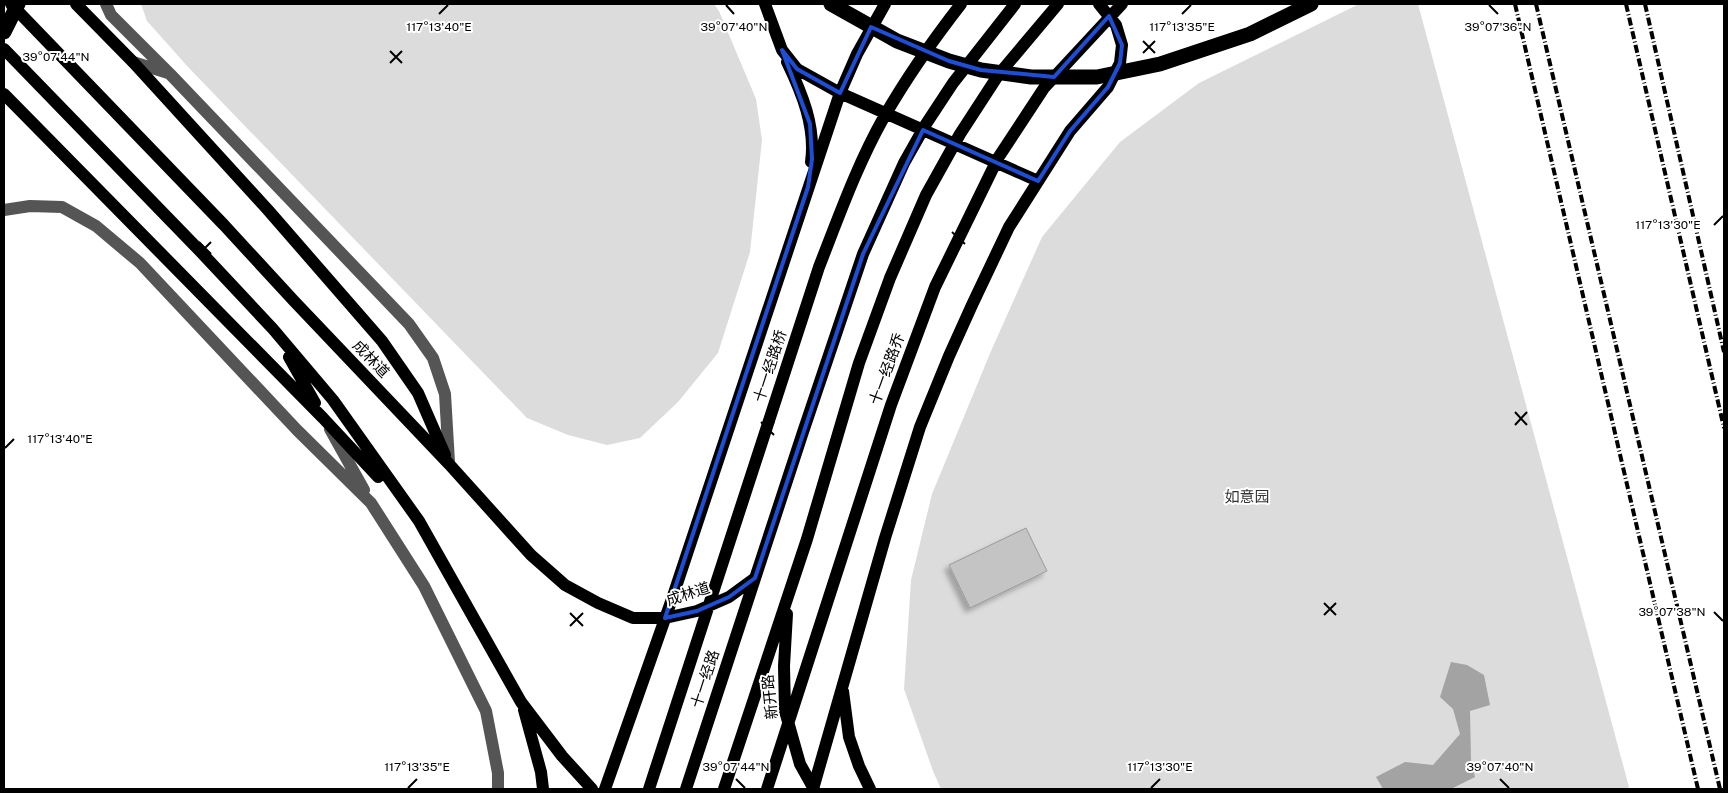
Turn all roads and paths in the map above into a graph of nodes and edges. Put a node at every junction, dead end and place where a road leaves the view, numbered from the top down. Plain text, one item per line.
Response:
1 (11, 4) edge
2 (18, 4) edge
3 (76, 4) edge
4 (106, 4) edge
5 (765, 4) edge
6 (831, 4) edge
7 (885, 4) edge
8 (960, 4) edge
9 (1015, 4) edge
10 (1058, 4) edge
11 (1099, 4) edge
12 (1122, 4) edge
13 (1310, 4) edge
14 (4, 32) edge
15 (4, 49) edge
16 (782, 50) junction
17 (133, 62) junction
18 (170, 74) junction
19 (840, 93) junction
20 (4, 94) edge
21 (1038, 181) junction
22 (808, 187) junction
23 (4, 210) edge
24 (273, 329) junction
25 (324, 418) junction
26 (449, 464) junction
27 (371, 503) junction
28 (419, 521) junction
29 (755, 578) junction
30 (788, 597) junction
31 (666, 618) junction
32 (842, 686) junction
33 (522, 702) junction
34 (498, 789) edge
35 (542, 789) edge
36 (592, 789) edge
37 (605, 789) edge
38 (649, 789) edge
39 (686, 789) edge
40 (724, 789) edge
41 (767, 789) edge
42 (813, 789) edge
43 (870, 789) edge

1 - 26 main road, 成林道
2 - 14 highway
3 - 17 main road
4 - 18 street
5 - 16 main road
6 - 13 highway
7 - 19 main road
8 - 38 main road, 十一经路桥
9 - 29 main road
10 - 30 main road
11 - 21 main road
12 - 41 main road, 十一经路乔
15 - 24 main road
16 - 19 main road
16 - 22 main road
17 - 18 street
17 - 26 main road
18 - 26 street
19 - 21 main road
19 - 22 main road
20 - 25 main road
21 - 32 main road
22 - 31 main road
23 - 27 street
24 - 25 main road
24 - 28 main road
25 - 27 street
25 - 28 main road
26 - 31 main road, 成林道
27 - 34 street
28 - 33 main road
29 - 31 main road, 成林道
29 - 39 main road, 十一经路
30 - 40 main road
30 - 42 main road, 新开路
31 - 37 main road
32 - 42 main road
32 - 43 main road
33 - 35 main road
33 - 36 main road

